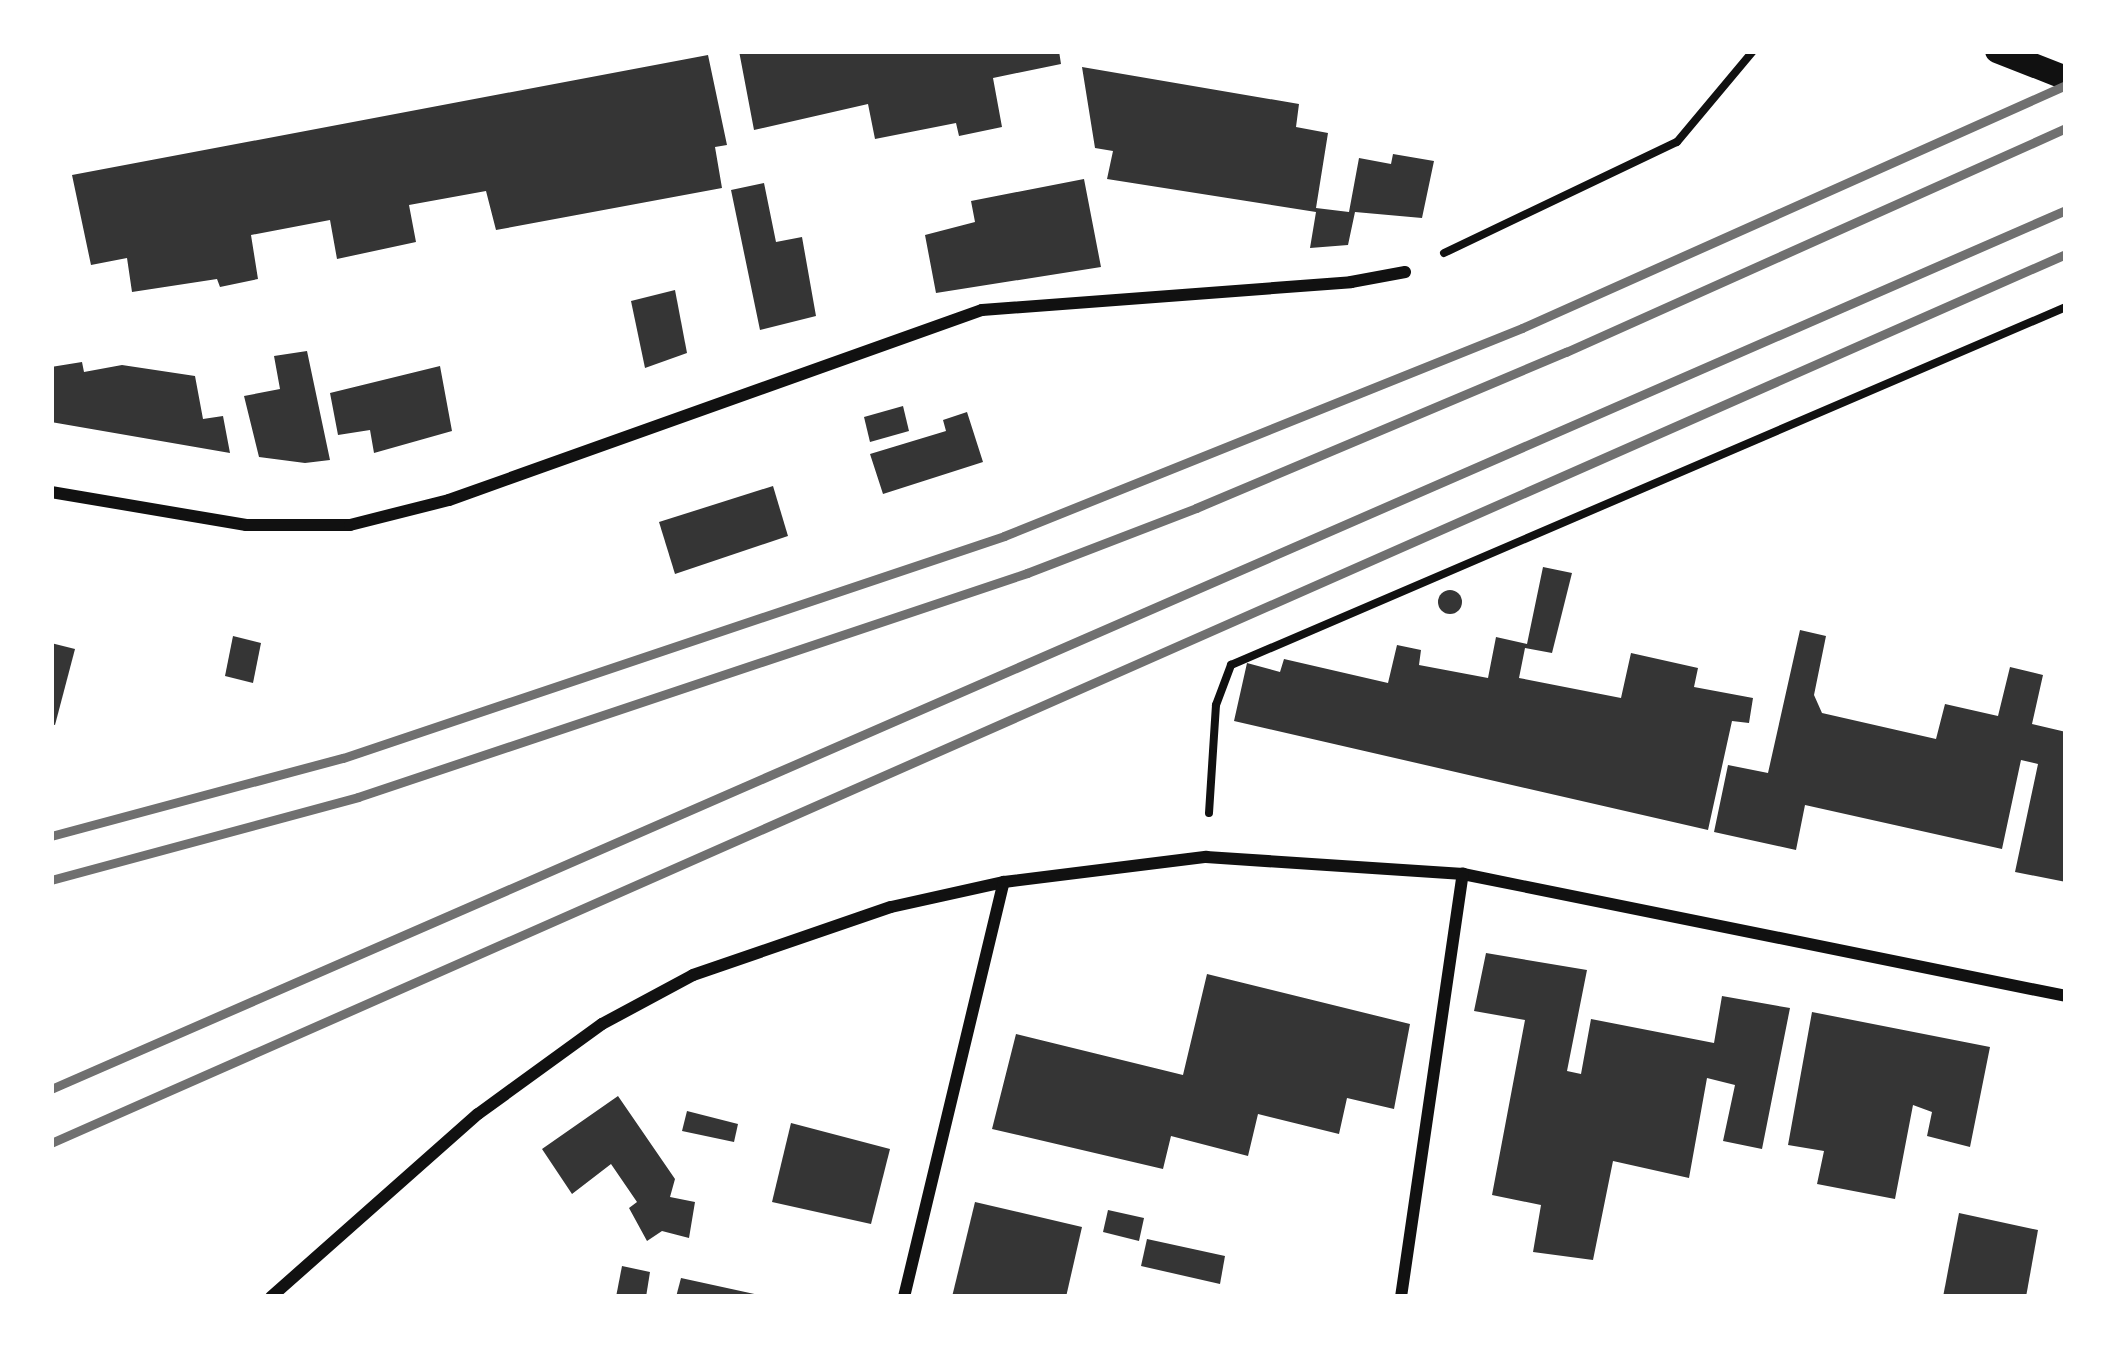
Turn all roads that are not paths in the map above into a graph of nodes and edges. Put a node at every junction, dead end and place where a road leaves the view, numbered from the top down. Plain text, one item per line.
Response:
1 (1997, 51) edge
2 (2066, 78) edge
3 (1405, 272) road end
4 (51, 492) edge
5 (1463, 874) junction
6 (1004, 882) junction
7 (2066, 996) edge
8 (271, 1297) edge
9 (904, 1297) edge
10 (1401, 1297) edge

1 - 2 main road
3 - 4 street
5 - 6 street
5 - 7 street
5 - 10 street
6 - 8 street
6 - 9 street

